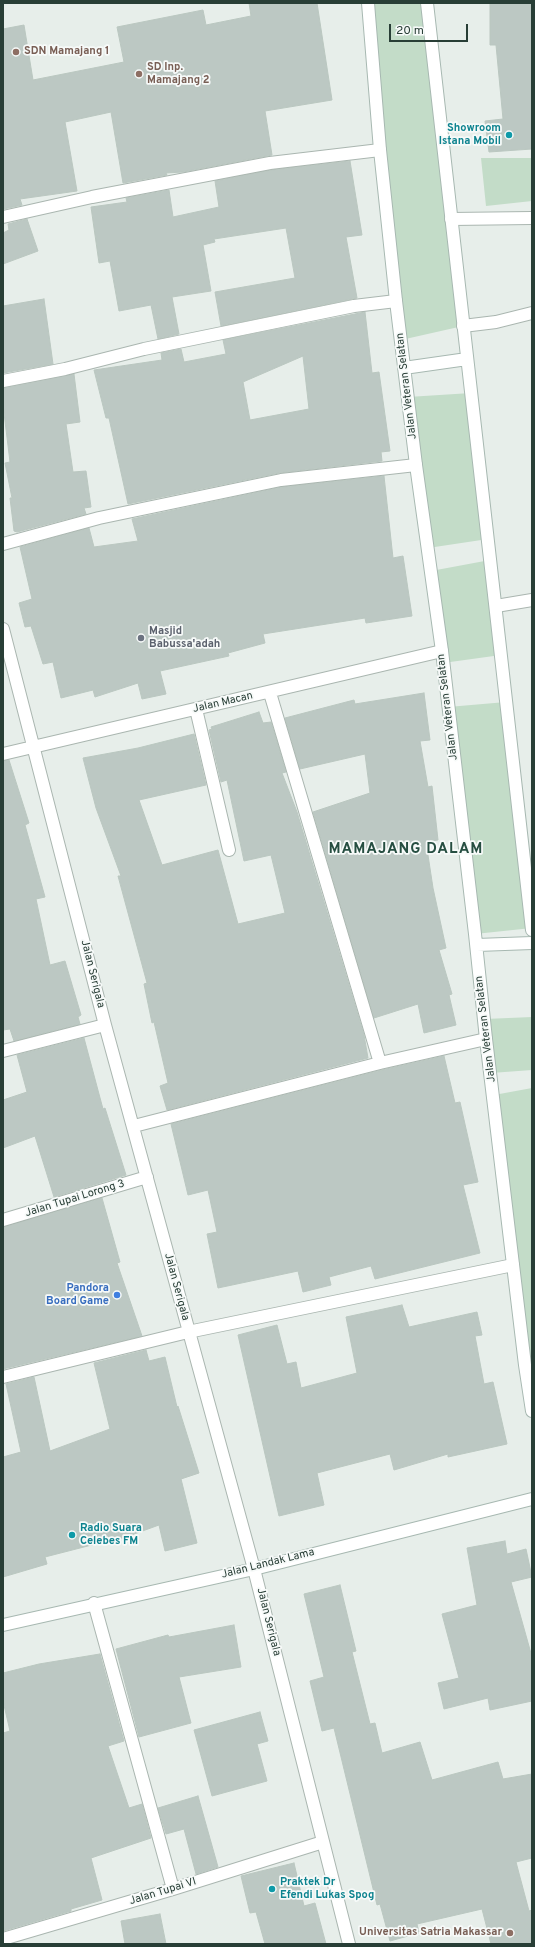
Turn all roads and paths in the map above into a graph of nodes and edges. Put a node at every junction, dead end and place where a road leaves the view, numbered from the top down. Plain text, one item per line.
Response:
1 (368, 3) edge
2 (427, 3) edge
3 (380, 150) junction
4 (3, 217) edge
5 (532, 218) edge
6 (451, 219) junction
7 (396, 301) junction
8 (532, 313) edge
9 (463, 326) junction
10 (468, 359) junction
11 (404, 368) junction
12 (3, 381) edge
13 (416, 464) junction
14 (3, 544) edge
15 (532, 600) edge
16 (496, 606) junction
17 (3, 629) edge
18 (442, 651) junction
19 (270, 693) junction
20 (196, 709) junction
21 (34, 747) junction
22 (3, 754) edge
23 (229, 850) dead end
24 (532, 930) edge
25 (532, 943) edge
26 (477, 945) junction
27 (105, 1025) junction
28 (486, 1039) junction
29 (3, 1051) edge
30 (380, 1063) junction
31 (134, 1126) junction
32 (147, 1177) junction
33 (3, 1220) edge
34 (513, 1265) junction
35 (188, 1332) junction
36 (3, 1378) edge
37 (532, 1411) edge
38 (532, 1499) edge
39 (254, 1569) junction
40 (94, 1603) junction
41 (3, 1625) edge
42 (322, 1842) junction
43 (172, 1889) junction
44 (3, 1939) edge
45 (349, 1944) edge

1 - 3 street, Jalan Veteran Selatan
2 - 6 street
3 - 4 street
3 - 7 street, Jalan Veteran Selatan
5 - 6 street
6 - 9 street
7 - 11 street, Jalan Veteran Selatan
7 - 12 street
8 - 9 street
9 - 10 street
10 - 11 street
10 - 16 street
11 - 13 street, Jalan Veteran Selatan
13 - 14 street
13 - 18 street, Jalan Veteran Selatan
15 - 16 street
16 - 24 street
17 - 21 street, Jalan Serigala
18 - 19 street, Jalan Macan
18 - 26 street, Jalan Veteran Selatan
19 - 20 street, Jalan Macan
19 - 30 street
20 - 21 street, Jalan Macan
20 - 23 street
21 - 22 street, Jalan Macan
21 - 27 street, Jalan Serigala
25 - 26 street
26 - 28 street, Jalan Veteran Selatan
27 - 29 street
27 - 31 street, Jalan Serigala
28 - 30 street
28 - 34 street, Jalan Veteran Selatan
30 - 31 street
31 - 32 street, Jalan Serigala
32 - 33 street, Jalan Tupai Lorong 3
32 - 35 street, Jalan Serigala
34 - 35 street
34 - 37 street, Jalan Veteran Selatan
35 - 36 street
35 - 39 street, Jalan Serigala
38 - 39 street, Jalan Landak Lama
39 - 40 street, Jalan Landak Lama
39 - 42 street, Jalan Serigala
40 - 41 street, Jalan Landak Lama
40 - 43 street
42 - 43 street, Jalan Tupai VI
42 - 45 street, Jalan Serigala
43 - 44 street, Jalan Tupai VI

